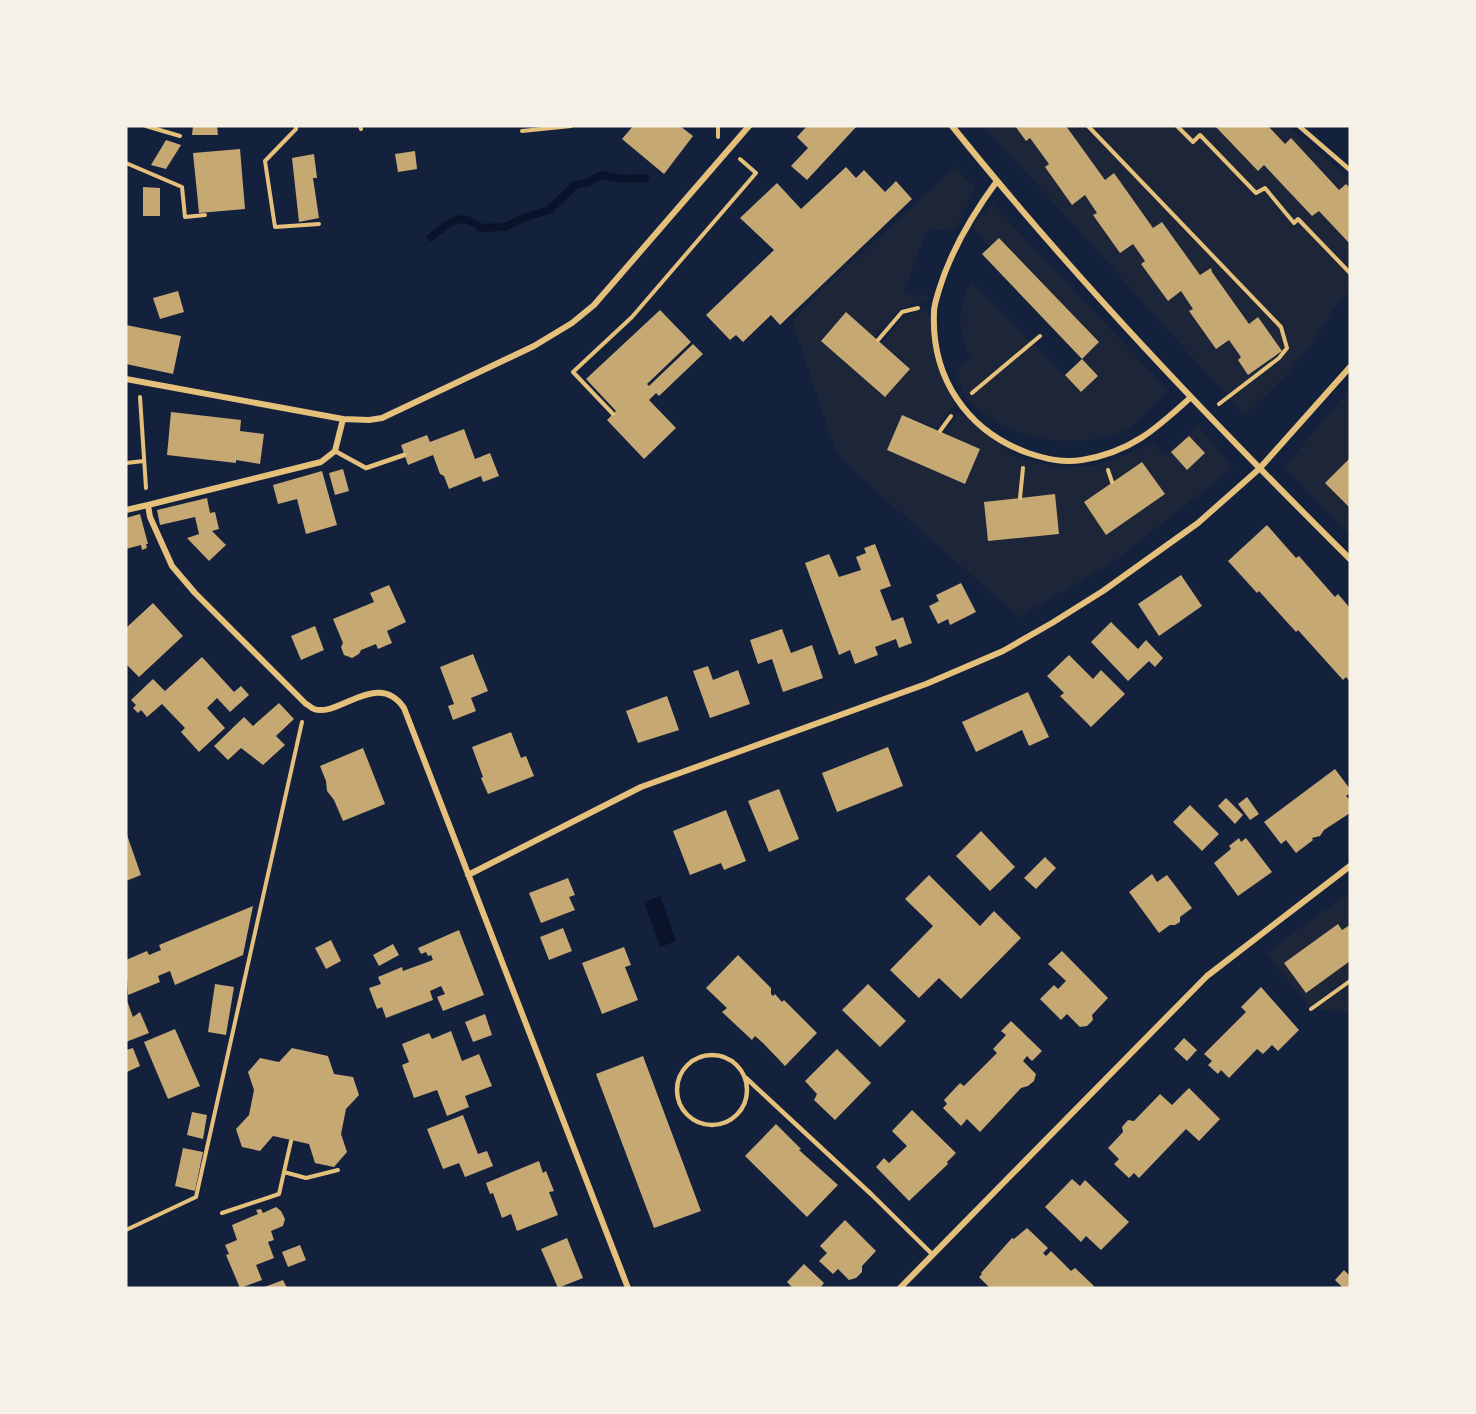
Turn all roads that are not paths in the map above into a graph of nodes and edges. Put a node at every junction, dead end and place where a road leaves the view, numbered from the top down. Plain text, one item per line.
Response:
1 (749, 126) edge
2 (952, 126) edge
3 (1299, 126) edge
4 (1350, 170) edge
5 (997, 182) junction
6 (1350, 367) edge
7 (126, 379) edge
8 (1191, 398) junction
9 (344, 419) junction
10 (335, 451) junction
11 (404, 455) dead end
12 (1259, 469) junction
13 (148, 505) junction
14 (126, 510) edge
15 (1350, 559) edge
16 (1350, 866) edge
17 (468, 875) junction
18 (746, 1078) junction
19 (933, 1255) junction
20 (628, 1288) edge
21 (900, 1288) edge

1 - 9 street
2 - 5 street
3 - 4 lane
5 - 8 street
5 - 8 street
6 - 12 street
7 - 9 street
8 - 12 street
9 - 10 street
10 - 11 lane
10 - 13 street
12 - 15 street
12 - 17 street
13 - 14 street
13 - 17 street
16 - 19 street
17 - 20 street
18 - 18 lane
18 - 19 lane
19 - 21 street

